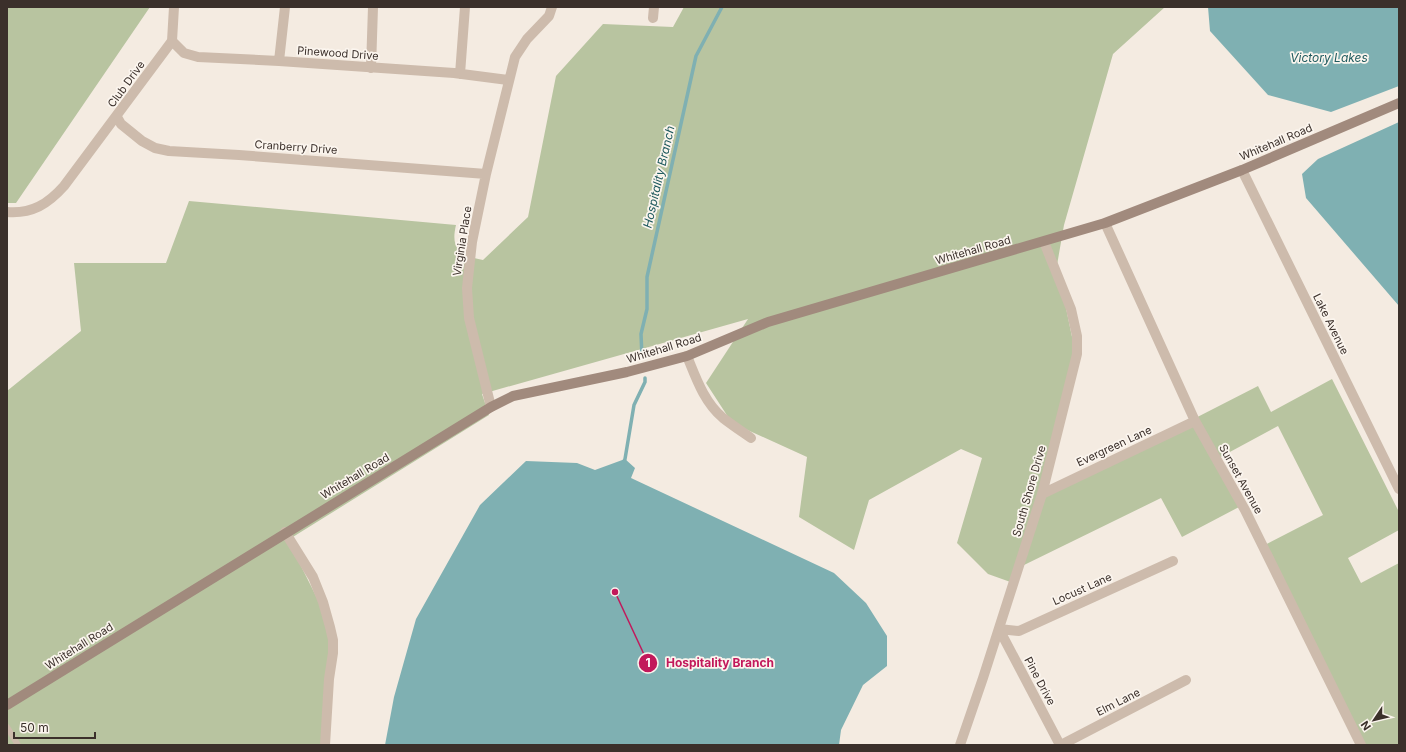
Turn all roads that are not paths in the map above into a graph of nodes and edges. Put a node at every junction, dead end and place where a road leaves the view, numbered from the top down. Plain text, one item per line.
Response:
1 (174, 7) edge
2 (285, 7) edge
3 (373, 7) edge
4 (465, 7) edge
5 (552, 7) edge
6 (654, 7) edge
7 (654, 18) dead end
8 (172, 41) junction
9 (279, 61) junction
10 (370, 68) junction
11 (460, 74) junction
12 (508, 80) junction
13 (1399, 102) edge
14 (117, 117) junction
15 (1242, 170) junction
16 (486, 174) junction
17 (7, 212) edge
18 (1105, 223) junction
19 (1044, 242) junction
20 (687, 356) junction
21 (491, 407) junction
22 (1196, 421) junction
23 (751, 438) dead end
24 (1399, 490) edge
25 (1042, 494) junction
26 (285, 532) junction
27 (1173, 561) dead end
28 (999, 629) junction
29 (1186, 680) dead end
30 (7, 705) edge
31 (7, 727) edge
32 (18, 745) edge
33 (324, 745) edge
34 (960, 745) edge
35 (1061, 745) edge
36 (1361, 745) edge

1 - 8 street
2 - 9 street
3 - 10 street
4 - 11 street
5 - 12 street, Virginia Place
6 - 7 street
8 - 9 street, Pinewood Drive
8 - 14 street, Club Drive
9 - 10 street, Pinewood Drive
10 - 11 street, Pinewood Drive
11 - 12 street, Pinewood Drive
12 - 16 street, Virginia Place
13 - 15 street, Whitehall Road
14 - 16 street, Cranberry Drive
14 - 17 street, Club Drive
15 - 18 street, Whitehall Road
15 - 24 street, Lake Avenue
16 - 21 street, Virginia Place
18 - 19 street, Whitehall Road
18 - 22 street, Sunset Avenue
19 - 20 street, Whitehall Road
19 - 25 street, South Shore Drive
20 - 21 street, Whitehall Road
20 - 23 street
21 - 26 street, Whitehall Road
22 - 25 street, Evergreen Lane
22 - 36 street, Sunset Avenue
25 - 28 street, South Shore Drive
26 - 30 street, Whitehall Road
26 - 33 street
27 - 28 street, Locust Lane
28 - 34 street, South Shore Drive
28 - 35 street, Pine Drive
29 - 35 street, Elm Lane
31 - 32 lane

